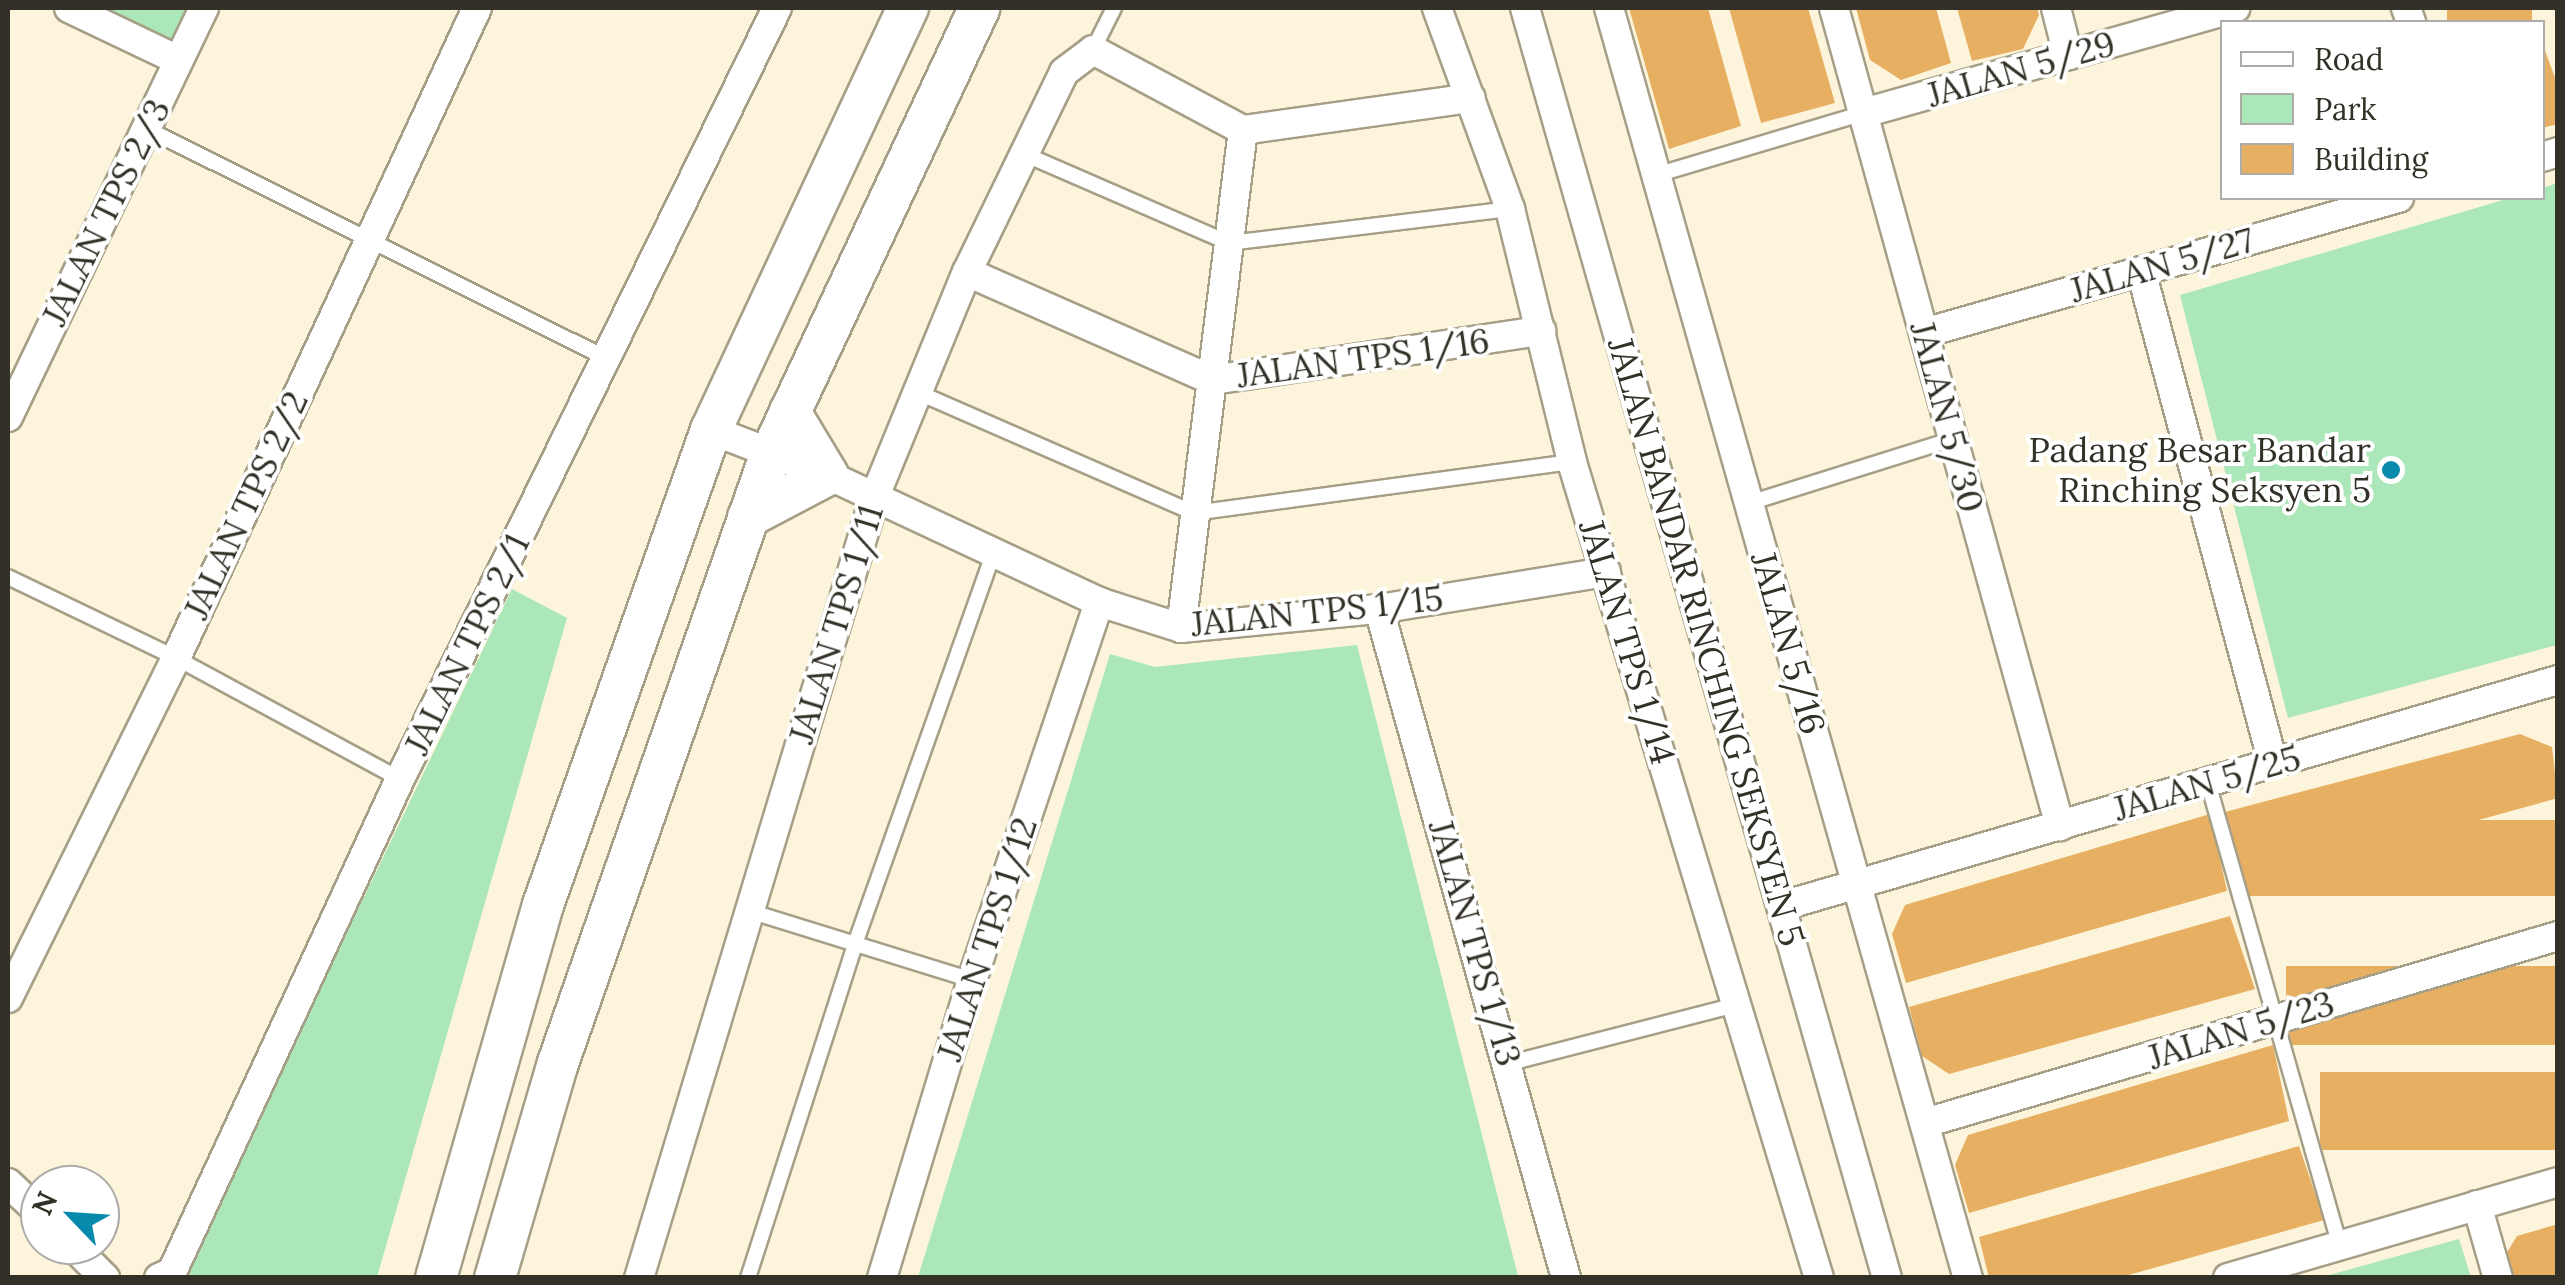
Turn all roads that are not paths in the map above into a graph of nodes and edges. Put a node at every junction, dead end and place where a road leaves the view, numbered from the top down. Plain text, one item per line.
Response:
1 (69, 8) edge
2 (204, 8) edge
3 (478, 8) edge
4 (777, 8) edge
5 (878, 8) edge
6 (908, 8) edge
7 (979, 8) edge
8 (1114, 8) edge
9 (1437, 8) edge
10 (1525, 8) edge
11 (1609, 8) edge
12 (1834, 8) edge
13 (2056, 8) edge
14 (2236, 8) edge
15 (1093, 50) junction
16 (2068, 55) junction
17 (178, 60) junction
18 (1471, 98) junction
19 (865, 104) junction
20 (1864, 113) junction
21 (148, 130) junction
22 (1243, 130) junction
23 (1021, 153) junction
24 (1656, 176) junction
25 (2392, 200) edge
26 (1510, 209) junction
27 (367, 240) junction
28 (1230, 243) junction
29 (2141, 271) junction
30 (967, 272) junction
31 (1541, 331) junction
32 (1924, 333) junction
33 (608, 359) junction
34 (1212, 380) junction
35 (917, 392) junction
36 (790, 412) junction
37 (8, 416) edge
38 (711, 430) junction
39 (1953, 440) junction
40 (772, 454) junction
41 (1572, 462) junction
42 (828, 475) junction
43 (875, 496) junction
44 (1749, 502) junction
45 (1194, 513) junction
46 (748, 517) junction
47 (994, 551) junction
48 (1606, 572) junction
49 (8, 577) edge
50 (1099, 602) junction
51 (1379, 609) junction
52 (1181, 628) junction
53 (176, 658) junction
54 (2558, 680) edge
55 (2273, 763) junction
56 (400, 779) junction
57 (2208, 783) junction
58 (2060, 826) junction
59 (1857, 885) junction
60 (1782, 906) junction
61 (748, 911) junction
62 (2558, 936) edge
63 (856, 944) junction
64 (972, 980) junction
65 (8, 998) edge
66 (1740, 1004) junction
67 (2275, 1020) junction
68 (1510, 1063) junction
69 (1924, 1124) junction
70 (2558, 1182) edge
71 (2477, 1205) junction
72 (2339, 1244) junction
73 (158, 1278) edge
74 (436, 1278) edge
75 (495, 1278) edge
76 (639, 1278) edge
77 (748, 1278) edge
78 (882, 1278) edge
79 (1566, 1278) edge
80 (1819, 1278) edge
81 (1886, 1278) edge
82 (1968, 1278) edge
83 (2228, 1278) edge
84 (2498, 1278) edge

1 - 17 street
2 - 17 street, JALAN TPS 2/3
3 - 27 street, JALAN TPS 2/2
4 - 33 street, JALAN TPS 2/1
5 - 19 street
6 - 19 street
7 - 36 street
8 - 15 lane, JALAN TPS 1/11
9 - 18 street, JALAN TPS 1/14
10 - 60 street, JALAN BANDAR RINCHING SEKSYEN 5
11 - 24 street, JALAN 5/16
12 - 20 street, JALAN 5/30
13 - 16 street
14 - 16 street, JALAN 5/29
15 - 22 street
15 - 23 street, JALAN TPS 1/11
16 - 20 street, JALAN 5/29
17 - 21 street, JALAN TPS 2/3
18 - 22 street
18 - 26 street, JALAN TPS 1/14
19 - 38 street
20 - 24 lane
20 - 32 street, JALAN 5/30
21 - 27 lane
21 - 37 street, JALAN TPS 2/3
22 - 28 street
23 - 28 lane
23 - 30 street, JALAN TPS 1/11
24 - 44 street, JALAN 5/16
25 - 29 street, JALAN 5/27
26 - 28 lane
26 - 31 street, JALAN TPS 1/14
27 - 33 lane
27 - 53 street, JALAN TPS 2/2
28 - 34 street
29 - 32 street, JALAN 5/27
29 - 55 street
30 - 34 street, JALAN TPS 1/16
30 - 35 street, JALAN TPS 1/11
31 - 34 street, JALAN TPS 1/16
31 - 41 street, JALAN TPS 1/14
32 - 39 street, JALAN 5/30
33 - 56 street, JALAN TPS 2/1
34 - 45 street
35 - 43 street, JALAN TPS 1/11
35 - 45 lane
36 - 40 street
36 - 42 street
38 - 40 street, JALAN TPS 1/15
38 - 74 street
39 - 44 lane
39 - 58 street, JALAN 5/30
40 - 42 street, JALAN TPS 1/15
40 - 46 street
41 - 45 lane
41 - 48 street, JALAN TPS 1/14
42 - 43 street, JALAN TPS 1/15
42 - 46 street
43 - 47 street, JALAN TPS 1/15
43 - 61 street, JALAN TPS 1/11
44 - 59 street, JALAN 5/16
45 - 52 street
46 - 75 street
47 - 50 street, JALAN TPS 1/15
47 - 63 lane
48 - 51 street, JALAN TPS 1/15
48 - 66 street, JALAN TPS 1/14
49 - 53 lane
50 - 52 street, JALAN TPS 1/15
50 - 64 street, JALAN TPS 1/12
51 - 52 street, JALAN TPS 1/15
51 - 68 street, JALAN TPS 1/13
53 - 56 lane
53 - 65 street, JALAN TPS 2/2
54 - 55 street, JALAN 5/25
55 - 57 street, JALAN 5/25
56 - 73 street, JALAN TPS 2/1
57 - 58 street, JALAN 5/25
57 - 67 lane
58 - 59 street, JALAN 5/25
59 - 60 street, JALAN 5/25
59 - 69 street, JALAN 5/16
60 - 81 street, JALAN BANDAR RINCHING SEKSYEN 5
61 - 63 lane
61 - 76 street, JALAN TPS 1/11
62 - 67 street, JALAN 5/23
63 - 64 lane
63 - 77 lane
64 - 78 street, JALAN TPS 1/12
66 - 68 lane
66 - 80 street, JALAN TPS 1/14
67 - 69 street, JALAN 5/23
67 - 72 lane
68 - 79 street, JALAN TPS 1/13
69 - 82 street, JALAN 5/16
70 - 71 street
71 - 72 street
71 - 84 street
72 - 83 street

